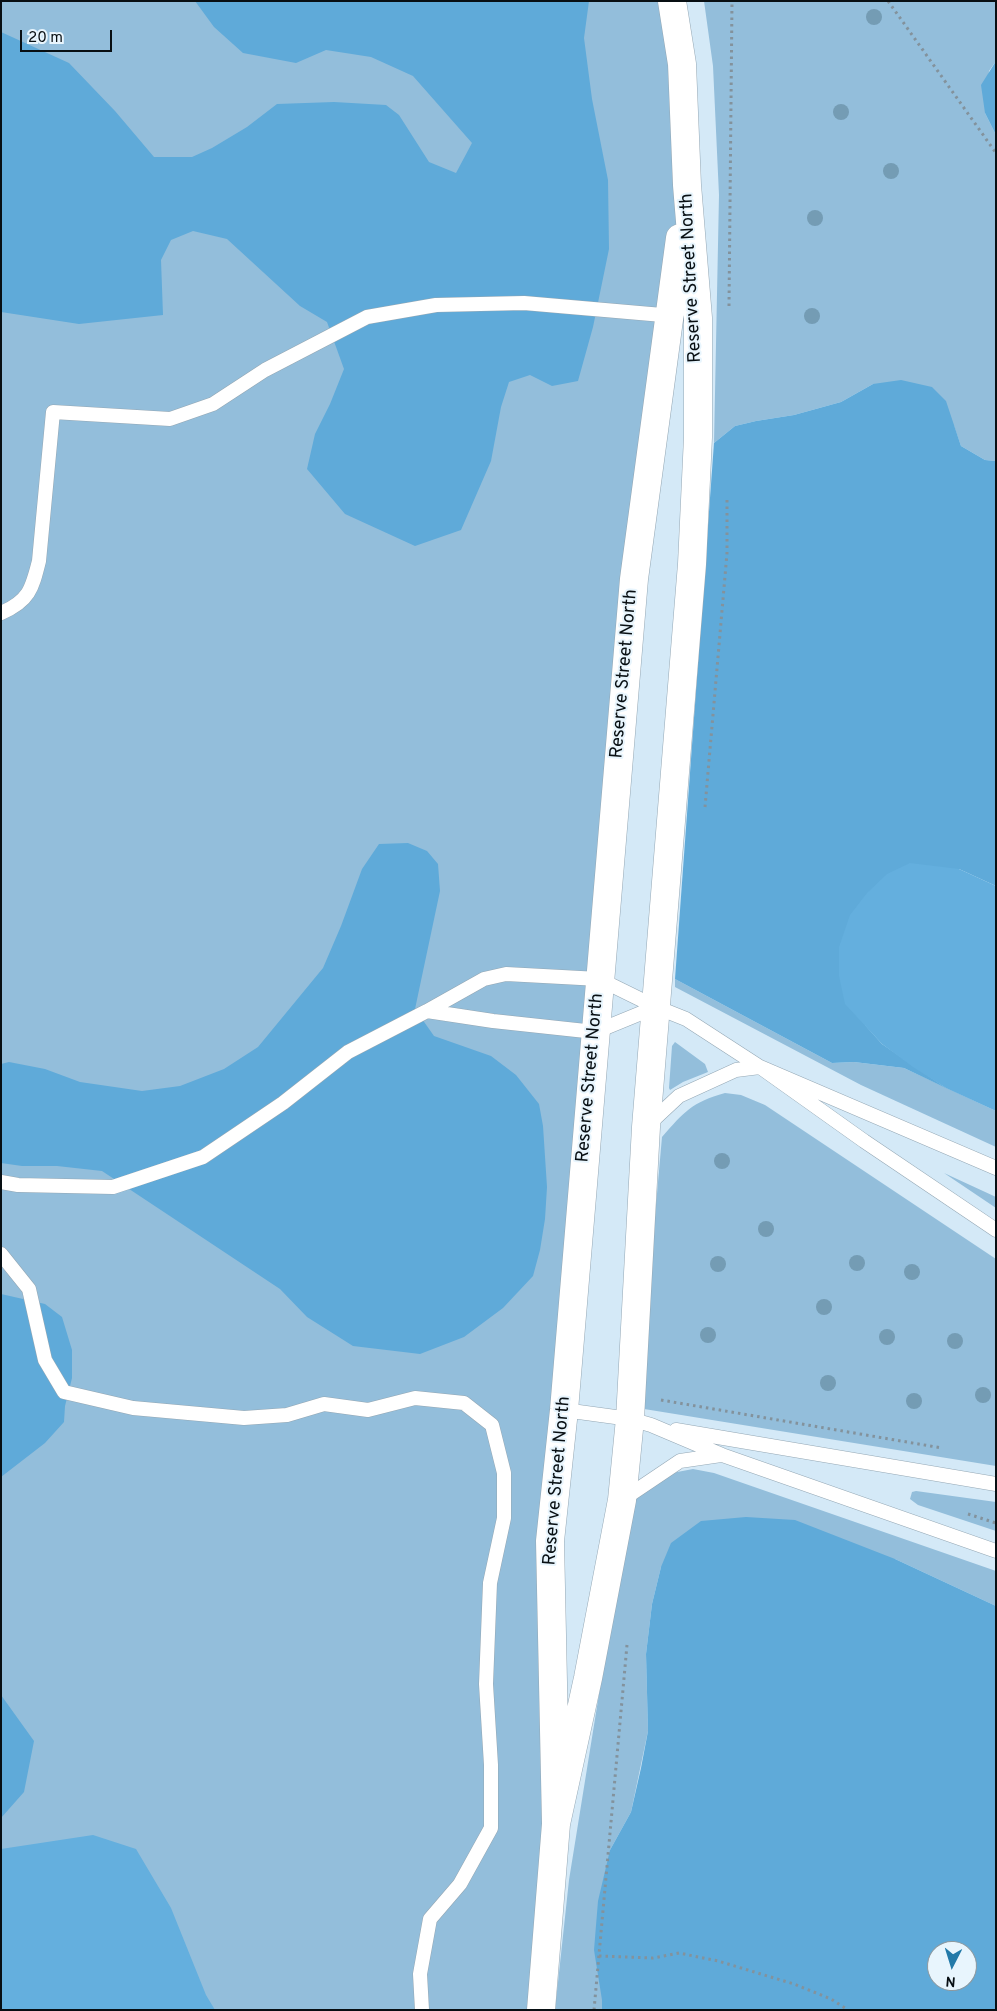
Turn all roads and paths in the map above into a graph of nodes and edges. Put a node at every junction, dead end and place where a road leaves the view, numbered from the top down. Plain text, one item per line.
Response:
1 (672, 1) edge
2 (888, 1) edge
3 (996, 153) edge
4 (687, 185) junction
5 (670, 315) junction
6 (698, 318) junction
7 (1, 613) edge
8 (599, 979) junction
9 (656, 1007) junction
10 (427, 1011) junction
11 (595, 1032) junction
12 (760, 1067) junction
13 (646, 1126) junction
14 (996, 1168) edge
15 (1, 1182) edge
16 (996, 1230) edge
17 (1, 1254) edge
18 (653, 1399) dead end
19 (564, 1410) junction
20 (640, 1422) junction
21 (942, 1448) dead end
22 (722, 1455) junction
23 (996, 1484) edge
24 (622, 1500) junction
25 (968, 1514) dead end
26 (996, 1523) edge
27 (996, 1550) edge
28 (556, 1824) junction
29 (599, 1956) dead end
30 (422, 2010) edge
31 (541, 2010) edge
32 (848, 2010) edge

1 - 4 street
2 - 3 path
4 - 5 street, Reserve Street North
4 - 6 street, Reserve Street North
5 - 6 lane
5 - 7 lane
5 - 8 street, Reserve Street North
6 - 9 street, Reserve Street North
8 - 9 lane
8 - 10 lane
8 - 11 street, Reserve Street North
9 - 11 lane
9 - 12 lane
9 - 13 street, Reserve Street North
10 - 11 lane
10 - 15 lane
11 - 19 street, Reserve Street North
12 - 13 lane
12 - 14 lane
12 - 16 lane
13 - 20 street, Reserve Street North
17 - 30 lane
18 - 21 path
19 - 20 lane
19 - 28 street, Reserve Street North
20 - 22 lane
20 - 23 lane
20 - 24 street, Reserve Street North
22 - 24 lane
22 - 27 lane
24 - 28 street, Reserve Street North
25 - 26 path
28 - 31 street, Reserve Street North
29 - 32 path

